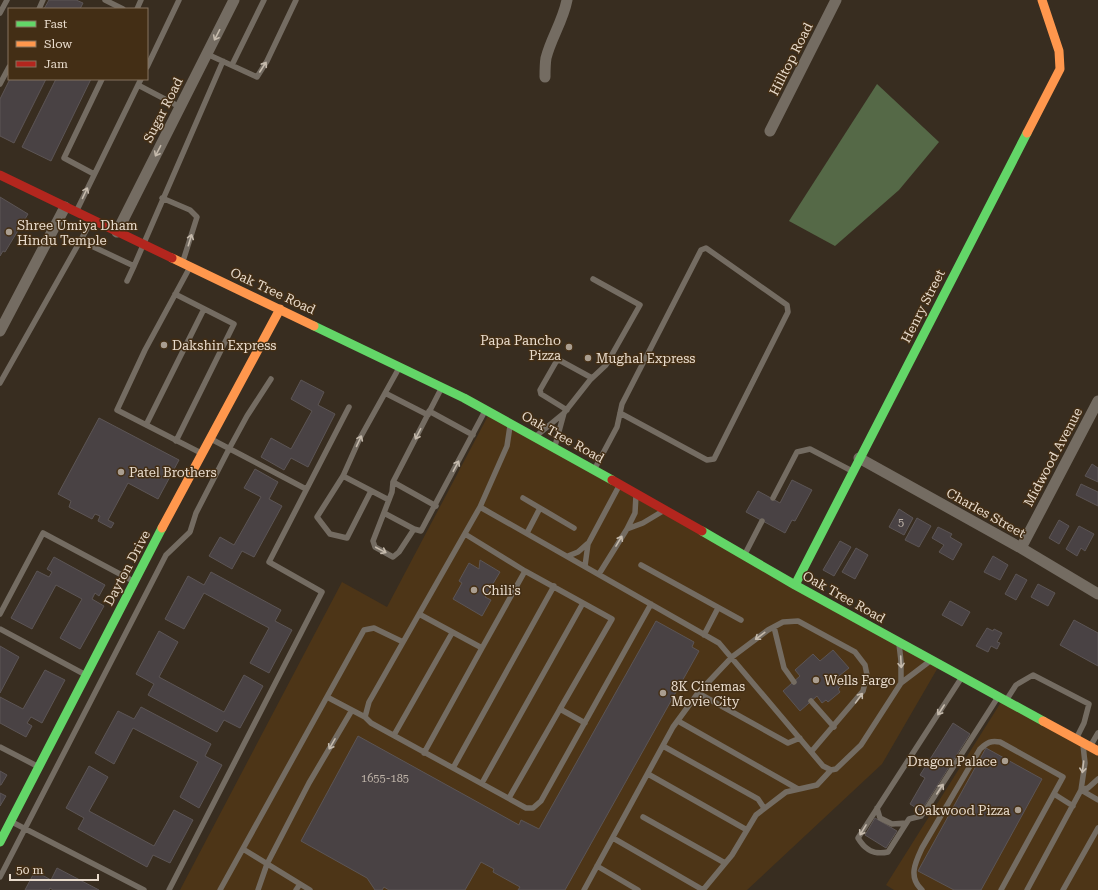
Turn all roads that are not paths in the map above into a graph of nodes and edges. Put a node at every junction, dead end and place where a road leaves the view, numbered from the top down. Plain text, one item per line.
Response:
1 (7, 0) edge
2 (105, 0) edge
3 (179, 0) edge
4 (234, 0) edge
5 (264, 0) edge
6 (296, 0) edge
7 (567, 0) edge
8 (836, 0) edge
9 (1042, 0) edge
10 (121, 8) edge
11 (0, 13) edge
12 (207, 54) junction
13 (223, 61) junction
14 (148, 65) edge
15 (232, 65) junction
16 (8, 69) edge
17 (545, 77) dead end
18 (102, 80) edge
19 (140, 80) edge
20 (0, 84) edge
21 (138, 85) junction
22 (180, 107) junction
23 (770, 131) dead end
24 (94, 174) junction
25 (0, 175) edge
26 (162, 198) junction
27 (65, 207) junction
28 (76, 212) junction
29 (92, 219) junction
30 (117, 232) junction
31 (81, 241) junction
32 (144, 245) junction
33 (186, 265) junction
34 (134, 266) junction
35 (594, 279) dead end
36 (127, 281) dead end
37 (175, 294) junction
38 (204, 309) junction
39 (280, 309) junction
40 (0, 331) edge
41 (400, 366) junction
42 (592, 378) junction
43 (271, 379) dead end
44 (0, 383) edge
45 (442, 387) junction
46 (385, 393) junction
47 (1098, 401) edge
48 (349, 407) dead end
49 (486, 410) junction
50 (565, 411) junction
51 (429, 413) junction
52 (620, 413) junction
53 (511, 423) junction
54 (146, 425) junction
55 (473, 435) junction
56 (535, 437) junction
57 (209, 438) junction
58 (176, 441) junction
59 (555, 448) junction
60 (229, 449) junction
61 (201, 453) junction
62 (859, 458) junction
63 (594, 470) junction
64 (853, 471) junction
65 (343, 476) junction
66 (393, 482) junction
67 (620, 484) junction
68 (306, 489) junction
69 (371, 491) junction
70 (636, 493) junction
71 (523, 498) dead end
72 (773, 498) dead end
73 (389, 500) junction
74 (436, 506) junction
75 (480, 507) junction
76 (540, 508) junction
77 (665, 510) junction
78 (384, 513) junction
79 (762, 521) dead end
80 (574, 528) dead end
81 (414, 529) junction
82 (627, 529) junction
83 (527, 533) junction
84 (465, 534) junction
85 (588, 544) junction
86 (1021, 548) junction
87 (568, 556) junction
88 (744, 556) junction
89 (642, 565) dead end
90 (585, 566) junction
91 (525, 571) junction
92 (599, 574) junction
93 (134, 582) junction
94 (795, 585) junction
95 (554, 586) junction
96 (1098, 594) edge
97 (583, 603) junction
98 (651, 604) junction
99 (718, 608) junction
100 (0, 614) edge
101 (419, 614) junction
102 (741, 620) dead end
103 (774, 627) junction
104 (0, 629) edge
105 (452, 632) junction
106 (704, 635) junction
107 (403, 642) junction
108 (898, 642) junction
109 (482, 648) junction
110 (732, 657) junction
111 (932, 660) junction
112 (86, 674) junction
113 (962, 677) junction
114 (794, 682) dead end
115 (901, 683) junction
116 (698, 693) junction
117 (327, 697) junction
118 (1002, 699) junction
119 (811, 701) dead end
120 (560, 709) junction
121 (352, 710) junction
122 (365, 717) junction
123 (678, 721) junction
124 (585, 723) junction
125 (834, 727) junction
126 (1098, 733) edge
127 (394, 735) junction
128 (800, 738) junction
129 (1087, 745) edge
130 (663, 746) junction
131 (0, 747) edge
132 (811, 752) junction
133 (424, 753) junction
134 (39, 767) junction
135 (453, 768) junction
136 (831, 770) junction
137 (648, 774) junction
138 (1098, 779) edge
139 (482, 783) junction
140 (798, 789) junction
141 (1081, 790) junction
142 (1054, 794) junction
143 (509, 798) junction
144 (1098, 800) edge
145 (1073, 806) junction
146 (764, 808) junction
147 (877, 808) junction
148 (643, 817) dead end
149 (11, 822) junction
150 (906, 823) junction
151 (1098, 828) edge
152 (25, 829) junction
153 (747, 830) junction
154 (612, 838) junction
155 (0, 842) edge
156 (243, 849) junction
157 (725, 862) junction
158 (267, 864) junction
159 (597, 866) junction
160 (0, 876) edge
161 (300, 884) junction
162 (144, 890) edge
163 (169, 890) edge
164 (220, 890) edge
165 (258, 890) edge
166 (296, 890) edge
167 (310, 890) edge
168 (584, 890) edge
169 (638, 890) edge
170 (703, 890) edge
171 (922, 890) edge
172 (1001, 890) edge
173 (1027, 890) edge
174 (1064, 890) edge

1 - 11 lane
2 - 10 lane
3 - 14 lane
4 -> 12 street, Sugar Road
5 - 15 lane
15 -> 6 lane
7 - 17 street
8 - 23 street, Hilltop Road
9 - 62 street, Henry Street
12 - 13 lane
12 - 22 street, Sugar Road
13 - 15 lane
13 - 26 lane
16 - 20 lane
18 - 24 lane
19 - 21 lane
21 - 22 lane
21 - 24 lane
22 -> 30 street, Sugar Road
28 -> 24 lane
25 - 27 street, Oak Tree Road
26 - 32 lane
33 -> 26 lane
27 - 28 street, Oak Tree Road
27 - 40 street
28 - 29 street, Oak Tree Road
29 - 30 street, Oak Tree Road
29 - 31 lane
30 - 32 street, Oak Tree Road
31 - 34 lane
31 - 44 lane
32 - 33 street, Oak Tree Road
32 - 34 lane
33 - 37 lane
33 - 39 street, Oak Tree Road
34 - 36 lane
35 - 42 lane
37 - 38 lane
37 - 54 lane
38 - 54 lane
38 - 58 lane
39 - 41 street, Oak Tree Road
39 - 57 street, Dayton Drive
41 - 45 street, Oak Tree Road
41 - 46 lane
42 - 50 lane
42 - 50 lane
43 - 60 lane
45 - 49 street, Oak Tree Road
45 - 51 lane
46 - 51 lane
65 -> 46 lane
47 - 86 street, Midwood Avenue
48 - 68 lane
49 - 53 street, Oak Tree Road
49 - 55 lane
50 - 56 lane
50 - 59 lane
51 - 55 lane
51 -> 66 lane
52 - 52 lane
52 - 63 lane
53 - 56 street, Oak Tree Road
53 - 75 lane
54 - 58 lane
74 -> 55 lane
56 - 59 street, Oak Tree Road
57 - 60 lane
57 - 61 street, Dayton Drive
58 - 61 lane
59 - 63 street, Oak Tree Road
60 - 68 lane
60 - 152 lane
61 - 93 street, Dayton Drive
62 - 64 street, Henry Street
62 - 86 street, Charles Street
63 - 67 street, Oak Tree Road
64 - 72 lane
64 - 94 street, Henry Street
65 - 69 lane
65 - 69 lane
66 - 73 lane
66 - 74 lane
67 - 70 street, Oak Tree Road
67 - 85 lane
68 - 163 lane
69 - 73 lane
70 - 77 street, Oak Tree Road
70 - 82 lane
71 - 76 lane
73 - 78 lane
74 - 81 lane
75 - 83 lane
75 - 84 lane
76 - 80 lane
76 - 83 lane
77 - 82 lane
77 - 88 street, Oak Tree Road
78 - 81 lane
78 -> 81 lane
79 - 88 lane
92 -> 82 lane
83 - 87 lane
84 - 91 lane
84 - 101 lane
85 - 87 lane
85 - 90 lane
86 - 96 street, Charles Street
87 - 90 lane
88 - 94 street, Oak Tree Road
89 - 99 lane
90 - 92 lane
91 - 95 lane
91 - 109 lane
92 - 98 lane
93 - 100 lane
93 - 112 street, Dayton Drive
94 - 108 street, Oak Tree Road
95 - 97 lane
95 - 135 lane
97 - 120 lane
97 - 139 lane
98 - 106 lane
98 - 124 lane
99 - 102 lane
99 - 106 lane
101 - 105 lane
101 - 107 lane
103 -> 110 lane
103 - 114 lane
125 -> 103 lane
104 - 112 lane
105 - 109 lane
105 - 127 lane
106 - 110 lane
107 - 117 lane
107 - 122 lane
108 - 111 street, Oak Tree Road
108 -> 115 lane
109 - 133 lane
110 - 116 lane
110 - 128 lane
111 - 113 street, Oak Tree Road
111 - 115 lane
112 - 134 street, Dayton Drive
113 - 118 street, Oak Tree Road
113 -> 147 lane
115 - 136 lane
116 - 123 lane
116 - 128 lane
117 - 121 lane
117 - 156 lane
118 - 129 street, Oak Tree Road
118 - 129 lane
150 -> 118 lane
119 - 125 lane
120 - 124 lane
120 - 143 lane
121 - 122 lane
121 -> 158 lane
122 - 127 lane
123 - 130 lane
123 - 140 lane
124 - 143 lane
125 - 132 lane
126 - 129 lane
127 - 133 lane
128 - 132 lane
129 -> 141 lane
130 - 137 lane
130 - 146 lane
131 - 134 lane
132 - 136 lane
133 - 135 lane
134 - 149 street, Dayton Drive
135 - 139 lane
136 - 140 lane
137 - 153 lane
137 - 154 lane
138 - 141 lane
139 - 143 lane
140 - 146 lane
141 - 144 lane
141 - 145 lane
142 - 145 lane
142 - 171 lane
142 - 172 lane
145 - 173 lane
146 - 153 lane
147 - 150 lane
147 -> 150 lane
148 - 157 lane
149 - 152 lane
149 - 155 street, Dayton Drive
151 - 174 lane
152 - 160 lane
152 - 162 lane
153 - 157 lane
154 - 159 lane
154 - 170 lane
156 - 158 lane
156 - 164 lane
157 - 170 lane
158 - 161 lane
158 - 165 lane
159 - 168 lane
159 - 169 lane
161 - 166 lane
161 - 167 lane

